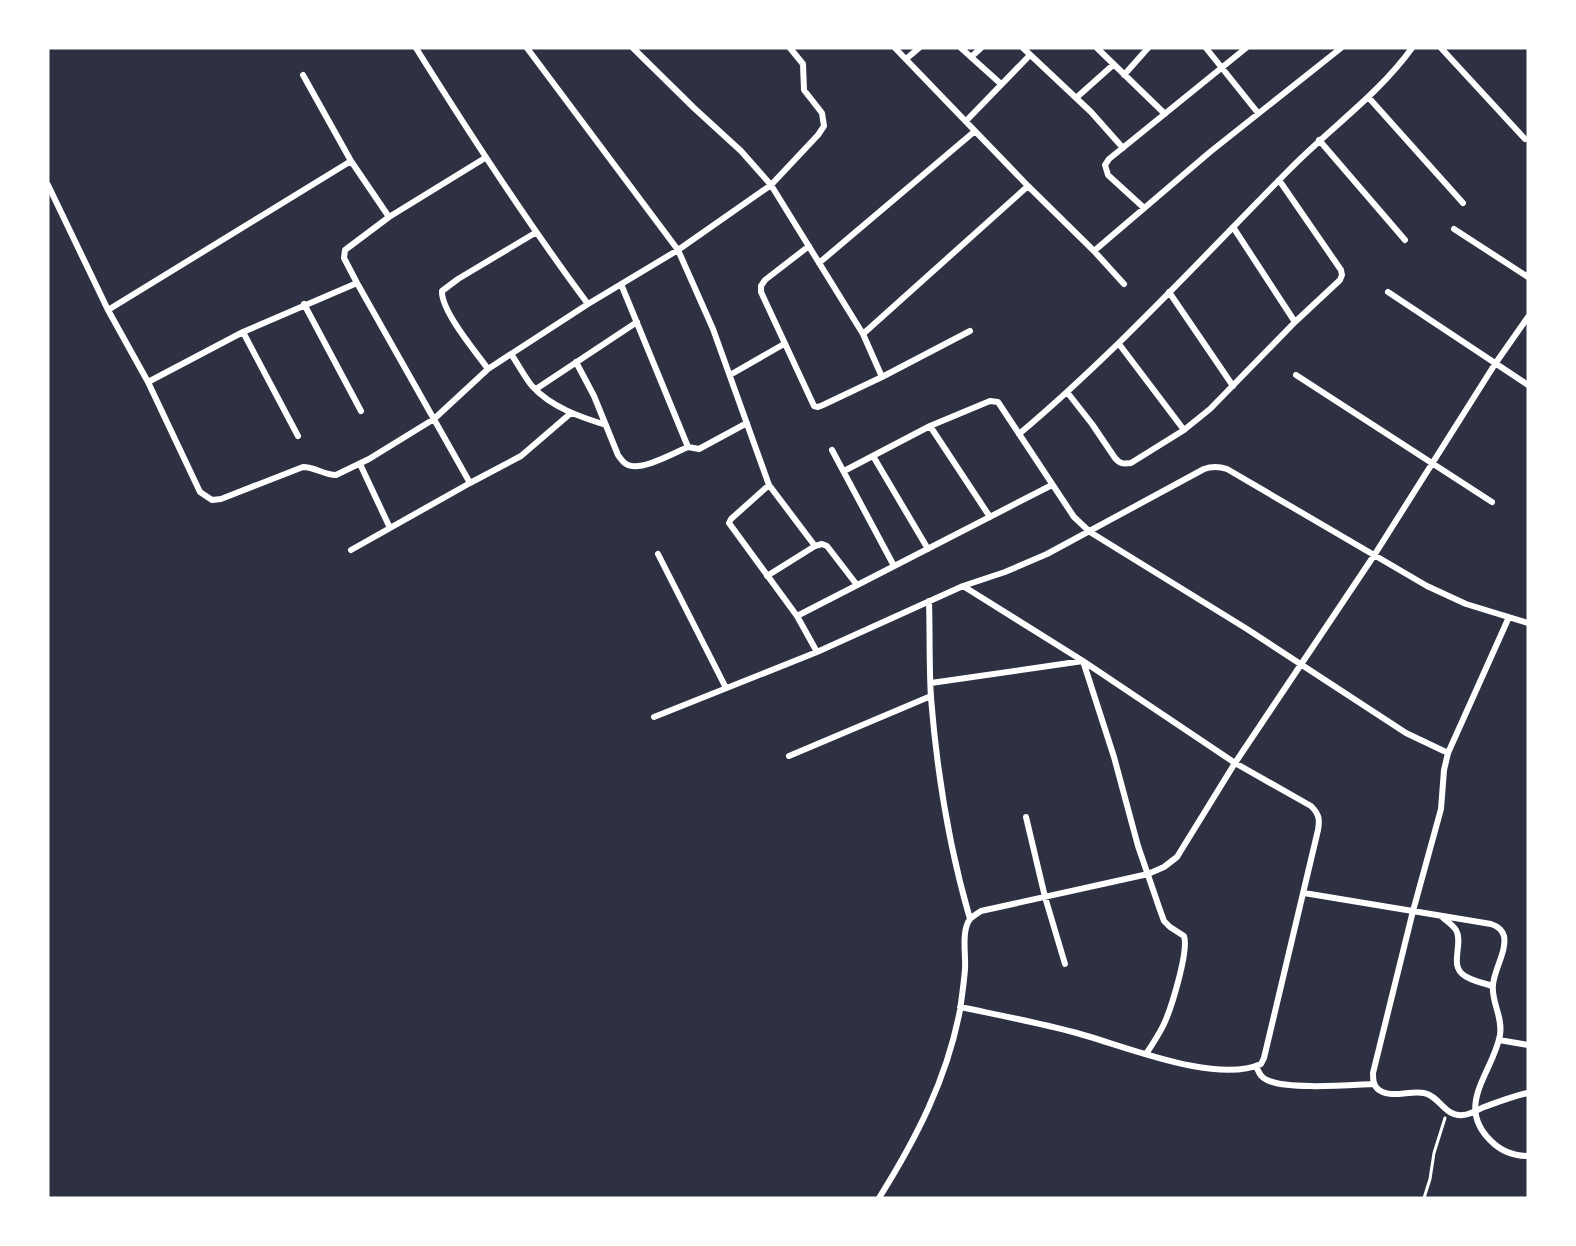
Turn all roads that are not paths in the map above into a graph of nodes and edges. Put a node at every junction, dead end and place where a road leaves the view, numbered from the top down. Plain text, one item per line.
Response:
1 (416, 48) edge
2 (527, 48) edge
3 (633, 48) edge
4 (789, 48) edge
5 (895, 48) edge
6 (919, 48) edge
7 (962, 48) edge
8 (981, 48) edge
9 (1024, 48) edge
10 (1097, 48) edge
11 (1148, 48) edge
12 (1206, 48) edge
13 (1246, 48) edge
14 (1341, 48) edge
15 (1412, 48) edge
16 (1442, 48) edge
17 (1030, 55) junction
18 (971, 57) junction
19 (906, 59) junction
20 (1113, 65) junction
21 (1223, 67) junction
22 (303, 75) dead end
23 (1124, 75) junction
24 (1001, 84) junction
25 (1076, 98) junction
26 (1369, 98) junction
27 (1258, 113) junction
28 (1165, 114) junction
29 (966, 121) junction
30 (975, 131) junction
31 (1525, 139) dead end
32 (1319, 140) junction
33 (1123, 148) junction
34 (485, 158) junction
35 (351, 161) junction
36 (1279, 180) junction
37 (771, 184) junction
38 (48, 185) edge
39 (1028, 186) junction
40 (1462, 203) dead end
41 (1143, 207) junction
42 (389, 217) junction
43 (1233, 227) junction
44 (1454, 229) dead end
45 (535, 233) junction
46 (1405, 240) dead end
47 (809, 246) junction
48 (678, 250) junction
49 (1094, 251) junction
50 (819, 263) junction
51 (1528, 277) edge
52 (357, 283) junction
53 (621, 284) junction
54 (1124, 284) dead end
55 (1169, 292) junction
56 (1388, 292) dead end
57 (304, 304) junction
58 (588, 304) junction
59 (108, 310) junction
60 (1528, 317) edge
61 (637, 322) junction
62 (1295, 322) junction
63 (970, 331) dead end
64 (243, 332) junction
65 (863, 334) junction
66 (784, 344) junction
67 (1119, 344) junction
68 (511, 354) junction
69 (576, 362) junction
70 (1495, 364) junction
71 (488, 369) junction
72 (730, 375) junction
73 (1296, 375) dead end
74 (882, 377) junction
75 (148, 382) junction
76 (1528, 385) edge
77 (1233, 386) junction
78 (536, 389) junction
79 (1067, 392) junction
80 (361, 411) dead end
81 (571, 413) junction
82 (434, 419) junction
83 (747, 423) junction
84 (606, 425) junction
85 (930, 426) junction
86 (1184, 430) junction
87 (1019, 434) junction
88 (298, 436) dead end
89 (688, 447) junction
90 (832, 450) dead end
91 (873, 456) junction
92 (1432, 463) junction
93 (360, 464) junction
94 (844, 471) junction
95 (470, 483) junction
96 (769, 485) junction
97 (1052, 485) junction
98 (1492, 502) dead end
99 (990, 517) junction
100 (390, 528) junction
101 (1090, 532) junction
102 (815, 546) junction
103 (927, 549) junction
104 (351, 550) dead end
105 (657, 554) dead end
106 (1375, 554) junction
107 (894, 566) junction
108 (767, 576) junction
109 (857, 585) junction
110 (963, 586) junction
111 (928, 601) junction
112 (797, 616) junction
113 (1509, 616) junction
114 (1528, 623) edge
115 (817, 652) junction
116 (1083, 661) junction
117 (1302, 664) junction
118 (931, 683) junction
119 (726, 688) junction
120 (931, 696) junction
121 (654, 717) dead end
122 (1448, 753) junction
123 (789, 756) dead end
124 (1235, 763) junction
125 (1026, 817) dead end
126 (1148, 874) junction
127 (1304, 893) junction
128 (1046, 897) junction
129 (1413, 911) junction
130 (1441, 916) junction
131 (970, 919) junction
132 (1065, 964) dead end
133 (1492, 986) junction
134 (960, 1007) junction
135 (1498, 1040) junction
136 (1528, 1045) edge
137 (1146, 1054) junction
138 (1256, 1066) junction
139 (1374, 1084) junction
140 (1528, 1093) edge
141 (1475, 1111) junction
142 (1528, 1156) edge
143 (879, 1198) edge

1 - 34 street
2 - 48 street
3 - 37 street
4 - 37 street
5 - 19 street
6 - 19 street
7 - 18 street
8 - 18 street
9 - 17 street
10 - 20 street
11 - 23 street
12 - 21 street
13 - 21 street
14 - 27 street
15 - 26 street
16 - 31 street
17 - 24 street
17 - 25 street
18 - 24 street
19 - 29 street
20 - 23 street
20 - 25 street
21 - 27 street
21 - 28 street
22 - 35 street
23 - 28 street
24 - 29 street
25 - 33 street
26 - 32 street
26 - 40 street
27 - 41 street
28 - 33 street
29 - 30 street
30 - 39 street
30 - 50 street
32 - 36 street
32 - 46 street
33 - 41 street
34 - 42 street
34 - 45 street
35 - 42 street
35 - 59 street
36 - 43 street
36 - 62 street
37 - 47 street
37 - 48 street
38 - 59 street
39 - 49 street
39 - 65 street
41 - 49 street
42 - 52 street
43 - 55 street
43 - 62 street
44 - 51 street
45 - 58 street
45 - 71 street
47 - 50 street
47 - 66 street
48 - 53 street
48 - 72 street
49 - 54 street
50 - 65 street
52 - 57 street
52 - 82 street
53 - 58 street
53 - 61 street
55 - 67 street
55 - 77 street
56 - 70 street
57 - 64 street
57 - 80 street
58 - 68 street
59 - 75 street
60 - 70 street
61 - 69 street
61 - 89 street
62 - 77 street
63 - 74 street
64 - 75 street
64 - 88 street
65 - 74 street
66 - 72 street
66 - 74 street
67 - 79 street
67 - 86 street
68 - 71 street
68 - 78 street
69 - 78 street
69 - 84 street
70 - 76 street
70 - 92 street
71 - 82 street
72 - 83 street
73 - 92 street
75 - 93 street
77 - 86 street
78 - 81 street
79 - 86 street
79 - 87 street
81 - 84 street
81 - 95 street
82 - 93 street
82 - 95 street
83 - 89 street
83 - 96 street
84 - 89 street
85 - 87 street
85 - 91 street
85 - 99 street
87 - 97 street
90 - 94 street
91 - 94 street
91 - 103 street
92 - 98 street
92 - 106 street
93 - 100 street
94 - 107 street
95 - 100 street
96 - 102 street
96 - 108 street
97 - 99 street
97 - 101 street
99 - 103 street
100 - 104 street
101 - 106 street
101 - 110 street
101 - 117 street
102 - 108 street
102 - 109 street
103 - 107 street
105 - 119 street
106 - 113 street
106 - 117 street
107 - 109 street
108 - 112 street
109 - 112 street
110 - 111 street
110 - 116 street
111 - 115 street
111 - 118 street
112 - 115 street
113 - 114 street
113 - 122 street
115 - 119 street
116 - 118 street
116 - 124 street
116 - 126 street
117 - 122 street
117 - 124 street
118 - 120 street
119 - 121 street
120 - 123 street
120 - 131 street
122 - 129 street
124 - 126 street
124 - 127 street
125 - 128 street
126 - 128 street
126 - 137 street
127 - 129 street
127 - 138 street
128 - 131 street
128 - 132 street
129 - 130 street
129 - 139 street
130 - 133 street
130 - 133 street
131 - 134 street
133 - 135 street
134 - 137 street
134 - 143 street
135 - 136 street
135 - 141 street
137 - 138 street
138 - 139 street
139 - 141 street
140 - 141 street
141 - 142 street

